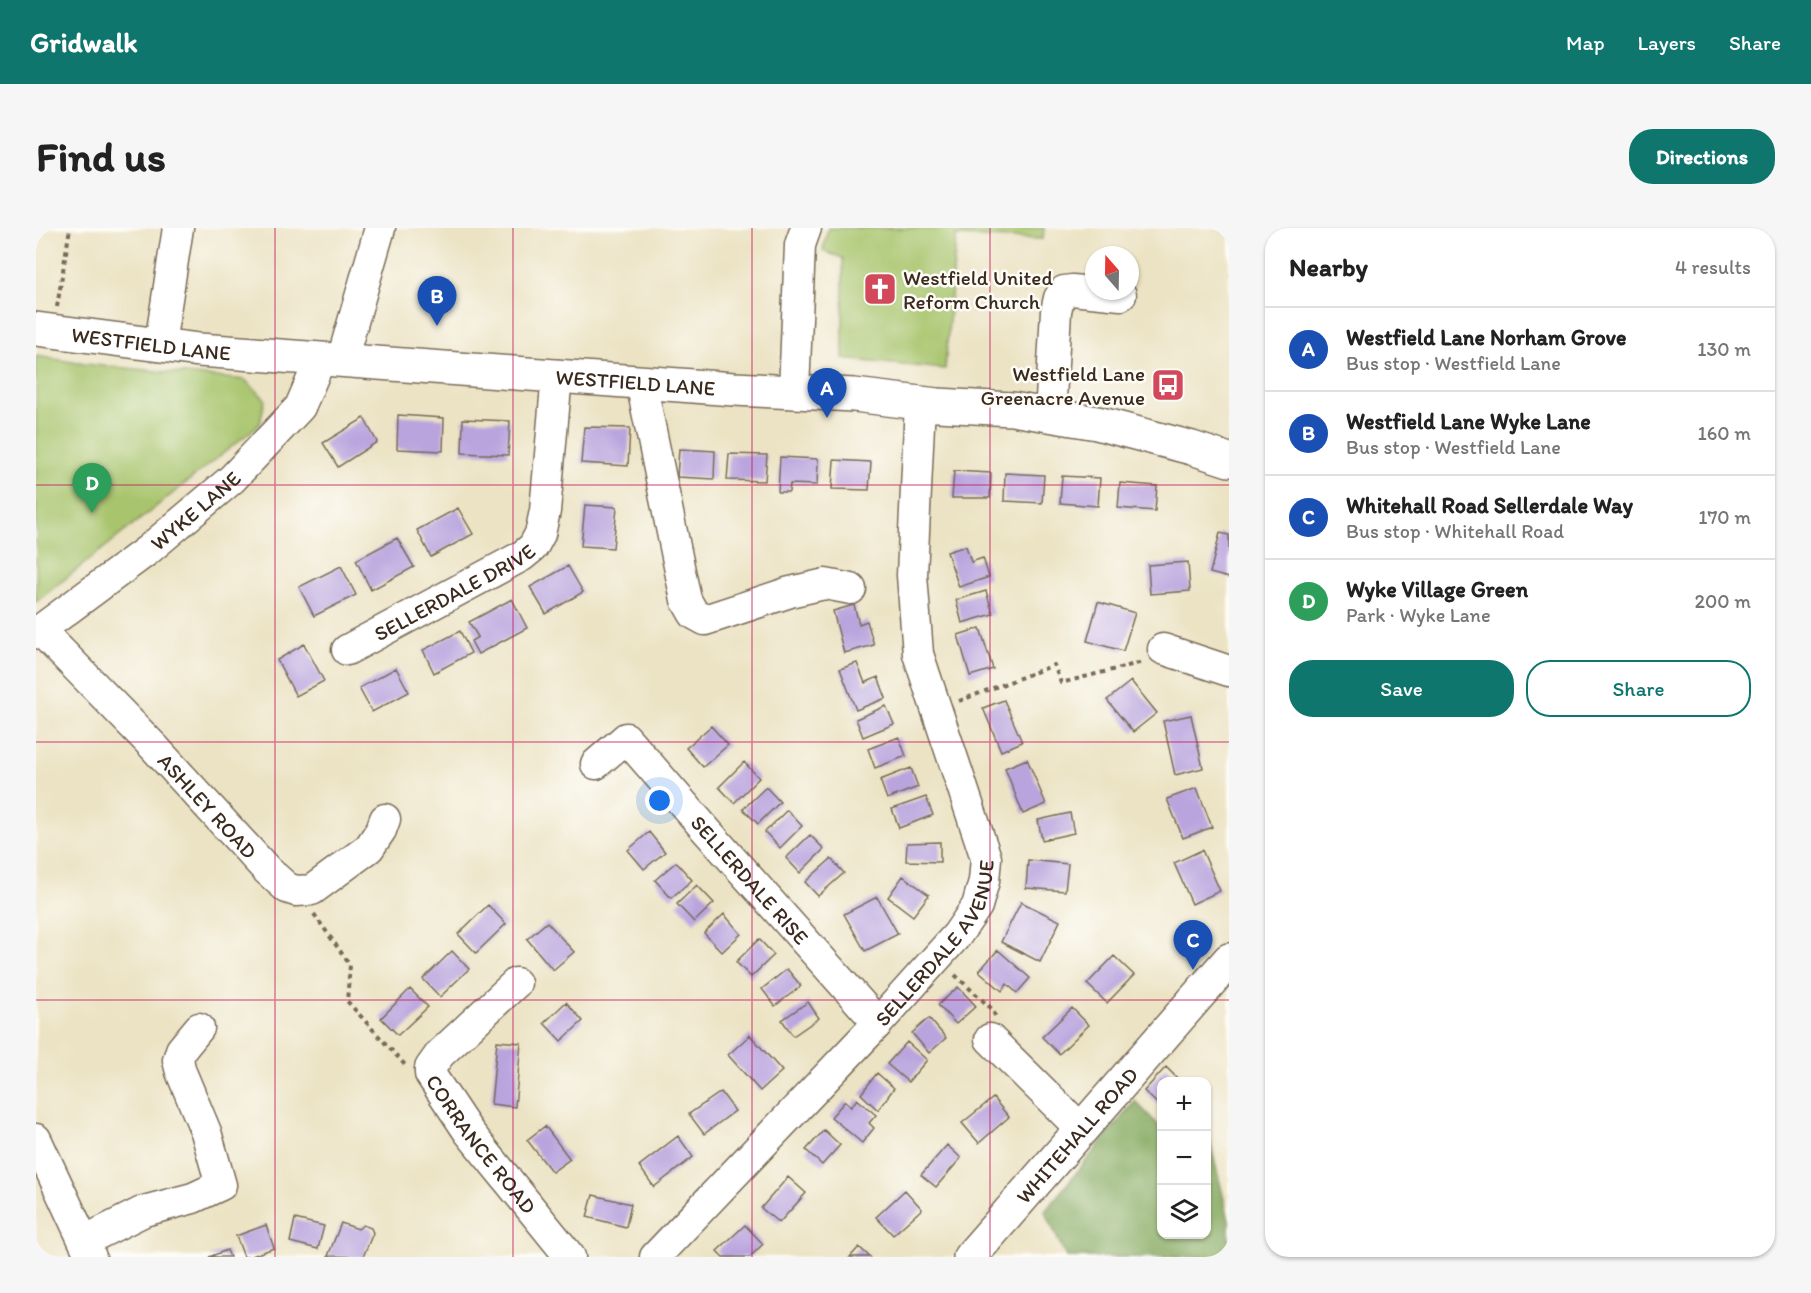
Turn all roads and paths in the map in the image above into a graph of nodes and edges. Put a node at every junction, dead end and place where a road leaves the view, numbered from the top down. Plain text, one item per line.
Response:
1 (70, 228) edge
2 (178, 228) edge
3 (381, 228) edge
4 (806, 228) edge
5 (1085, 291) edge
6 (44, 330) edge
7 (160, 344) junction
8 (332, 359) junction
9 (557, 375) junction
10 (641, 382) junction
11 (794, 392) junction
12 (920, 403) junction
13 (1050, 416) junction
14 (1229, 460) edge
15 (851, 589) dead end
16 (38, 632) edge
17 (1163, 649) joint
18 (347, 650) dead end
19 (1229, 671) edge
20 (935, 710) junction
21 (596, 764) dead end
22 (385, 819) dead end
23 (304, 892) junction
24 (937, 958) junction
25 (1229, 960) edge
26 (516, 983) dead end
27 (878, 1023) junction
28 (199, 1028) dead end
29 (990, 1039) joint
30 (430, 1074) junction
31 (1081, 1129) junction
32 (36, 1139) edge
33 (88, 1249) edge
34 (570, 1257) edge
35 (655, 1257) edge
36 (970, 1257) edge

1 - 6 path
2 - 7 street
3 - 8 street, WYKE LANE
4 - 11 street
5 - 13 street
6 - 7 main road, WESTFIELD LANE
7 - 8 main road, WESTFIELD LANE
8 - 9 main road, WESTFIELD LANE
8 - 16 street, WYKE LANE
9 - 10 main road, WESTFIELD LANE
9 - 18 street, SELLERDALE DRIVE
10 - 11 main road, WESTFIELD LANE
10 - 15 street
11 - 12 main road, WESTFIELD LANE
12 - 13 main road, WESTFIELD LANE
12 - 20 street, SELLERDALE AVENUE
13 - 14 main road, WESTFIELD LANE
16 - 23 street, ASHLEY ROAD
17 - 19 street
17 - 20 path
20 - 24 street, SELLERDALE AVENUE
21 - 27 street, SELLERDALE RISE
22 - 23 street
23 - 30 path
24 - 27 street, SELLERDALE AVENUE
24 - 29 path
25 - 31 main road, WHITEHALL ROAD
26 - 30 street, CORRANCE ROAD
27 - 35 street, SELLERDALE AVENUE
28 - 33 street
29 - 31 street
30 - 34 street, CORRANCE ROAD
31 - 36 main road, WHITEHALL ROAD
32 - 33 street

